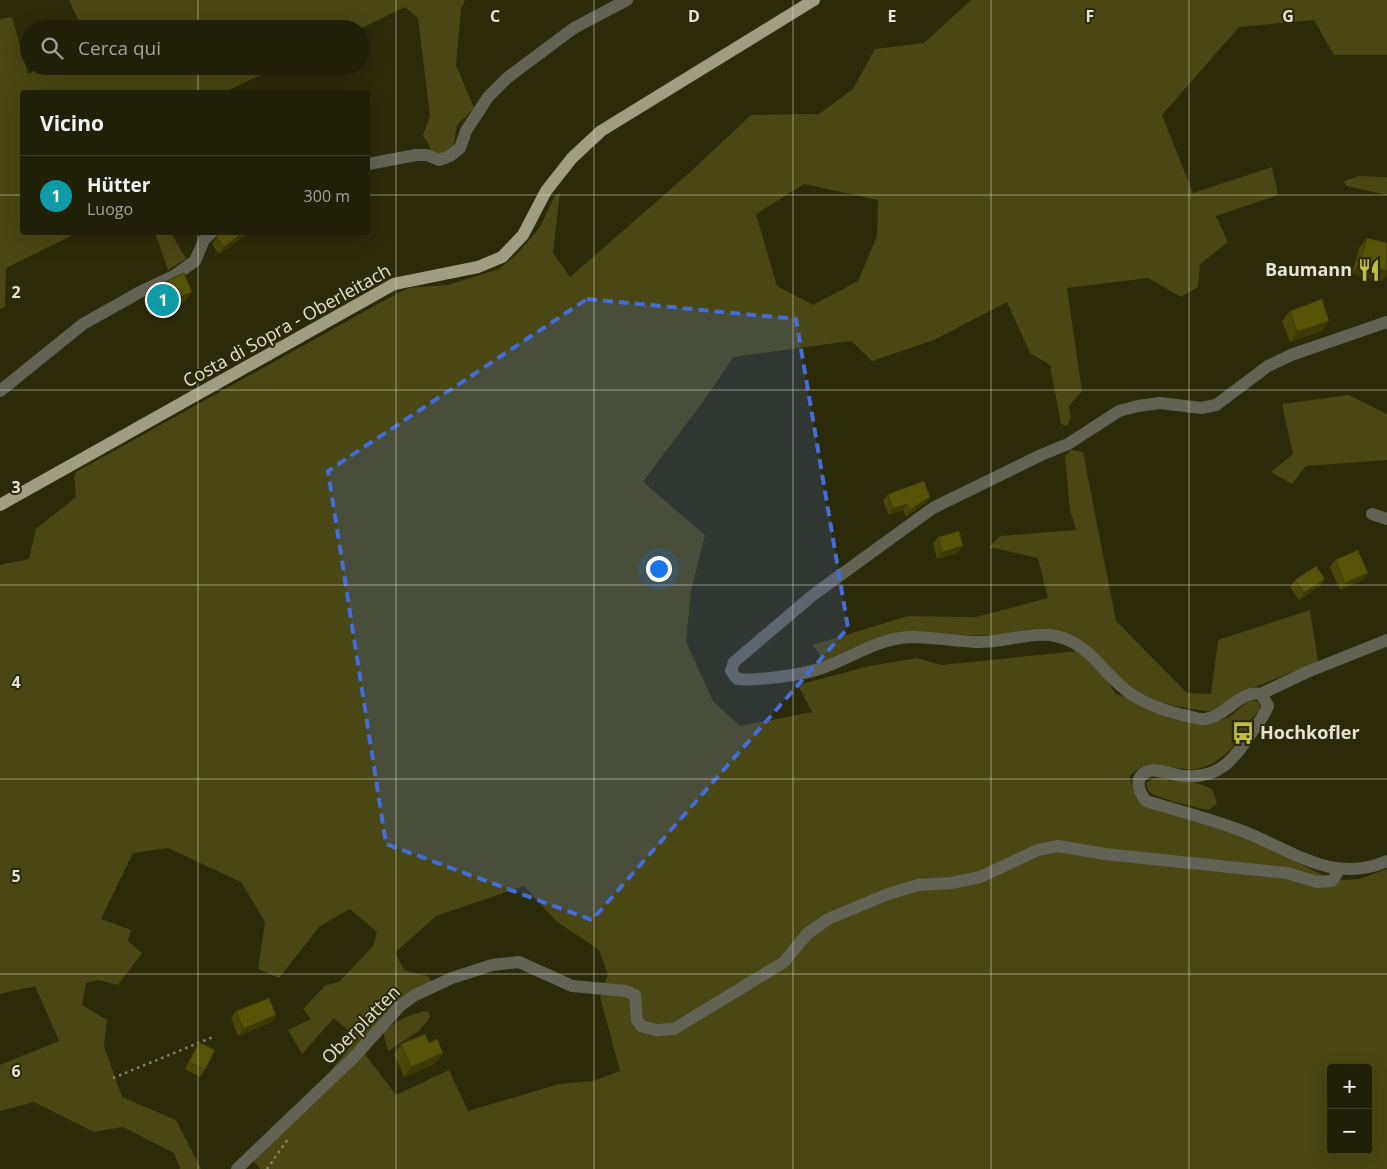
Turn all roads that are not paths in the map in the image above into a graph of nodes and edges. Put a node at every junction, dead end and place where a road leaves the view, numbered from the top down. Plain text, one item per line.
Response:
1 (627, 0) edge
2 (814, 0) edge
3 (370, 164) edge
4 (209, 235) edge
5 (1387, 322) edge
6 (0, 391) edge
7 (0, 505) edge
8 (1372, 514) dead end
9 (1387, 519) edge
10 (1387, 640) edge
11 (1262, 694) junction
12 (1387, 861) edge
13 (1339, 870) junction
14 (237, 1169) edge

1 - 3 street
2 - 7 main road, Costa di Sopra - Oberleitach
4 - 6 street
5 - 11 street
8 - 9 street
10 - 11 street
11 - 13 street
12 - 13 street
13 - 14 street, Oberplatten

